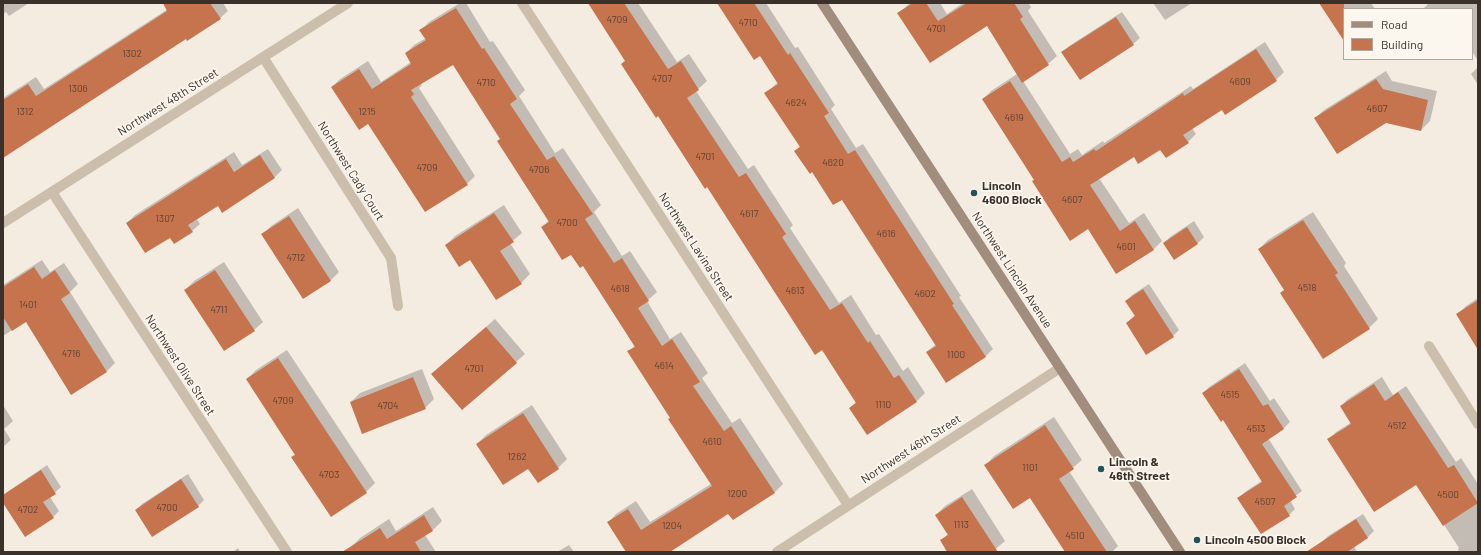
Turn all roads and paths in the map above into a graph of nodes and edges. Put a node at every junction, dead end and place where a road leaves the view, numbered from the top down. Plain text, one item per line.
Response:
1 (348, 3) edge
2 (522, 3) edge
3 (822, 3) edge
4 (263, 57) junction
5 (52, 192) junction
6 (3, 223) edge
7 (398, 306) dead end
8 (1429, 346) dead end
9 (1060, 368) junction
10 (1478, 424) edge
11 (848, 505) junction
12 (287, 552) edge
13 (777, 552) edge
14 (1180, 552) edge

1 - 4 street, Northwest 48th Street
2 - 11 street, Northwest Lavina Street
3 - 9 street, Northwest Lincoln Avenue
4 - 5 street, Northwest 48th Street
4 - 7 street, Northwest Cady Court
5 - 6 street, Northwest 48th Street
5 - 12 street, Northwest Olive Street
8 - 10 street
9 - 11 street, Northwest 46th Street
9 - 14 street, Northwest Lincoln Avenue
11 - 13 street, Northwest 46th Street

